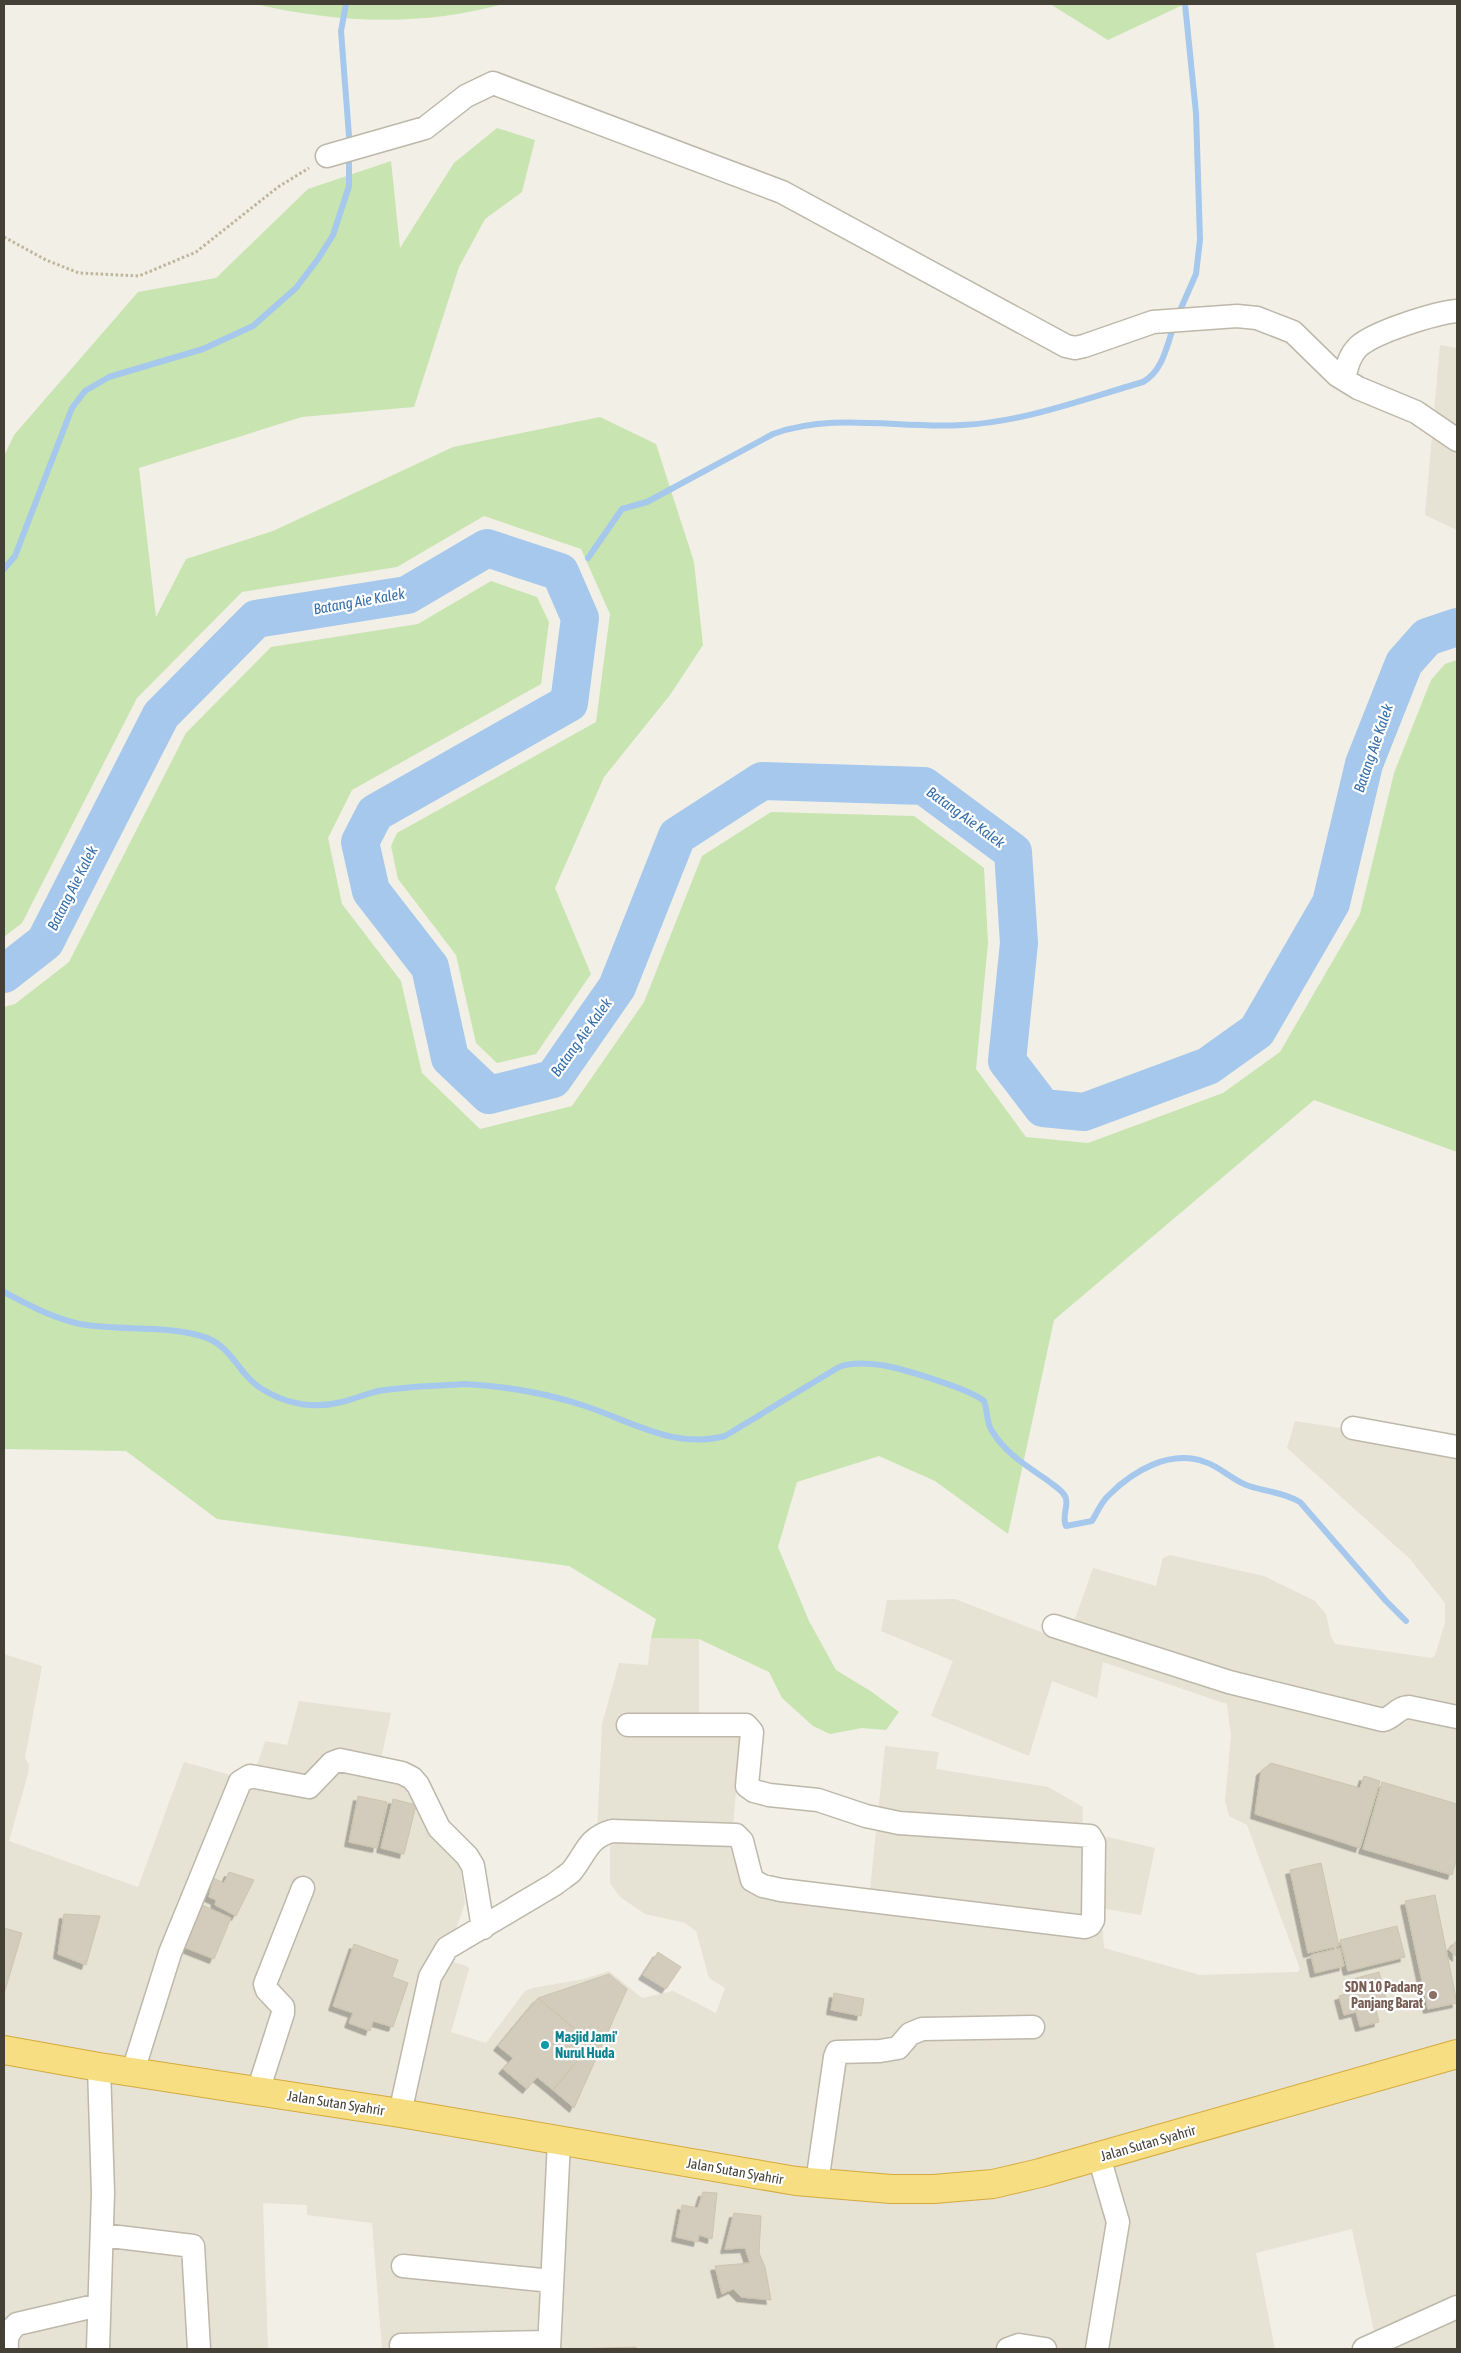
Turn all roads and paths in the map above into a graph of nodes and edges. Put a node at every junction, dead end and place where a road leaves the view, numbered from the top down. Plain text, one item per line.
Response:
1 (327, 156) joint
2 (4, 236) edge
3 (1457, 311) edge
4 (1344, 379) junction
5 (1457, 440) edge
6 (1354, 1428) dead end
7 (1457, 1447) edge
8 (1054, 1626) dead end
9 (1457, 1717) edge
10 (628, 1725) dead end
11 (303, 1888) dead end
12 (482, 1928) junction
13 (1033, 2027) dead end
14 (4, 2050) edge
15 (1457, 2054) edge
16 (99, 2067) junction
17 (133, 2072) junction
18 (258, 2091) junction
19 (400, 2113) junction
20 (559, 2141) junction
21 (1099, 2157) junction
22 (817, 2183) junction
23 (102, 2235) junction
24 (403, 2266) dead end
25 (552, 2281) junction
26 (99, 2305) junction
27 (1457, 2307) edge
28 (401, 2345) dead end
29 (549, 2346) edge
30 (463, 2347) edge
31 (7, 2349) edge
32 (98, 2349) edge
33 (200, 2349) edge
34 (1008, 2349) edge
35 (1045, 2349) edge
36 (1097, 2349) edge
37 (1364, 2349) edge

1 - 2 path
1 - 4 street
3 - 4 street
4 - 5 street
6 - 7 street
8 - 9 street
10 - 12 street
11 - 18 street
12 - 17 street
12 - 19 street
13 - 22 street
14 - 16 highway, Jalan Sutan Syahrir
15 - 21 highway, Jalan Sutan Syahrir
16 - 17 highway, Jalan Sutan Syahrir
16 - 23 street
17 - 18 highway, Jalan Sutan Syahrir
18 - 19 highway, Jalan Sutan Syahrir
19 - 20 highway, Jalan Sutan Syahrir
20 - 22 highway, Jalan Sutan Syahrir
20 - 25 street
21 - 22 highway, Jalan Sutan Syahrir
21 - 36 street
23 - 26 street
23 - 33 street
24 - 25 street
25 - 29 street
26 - 31 street
26 - 32 street
27 - 37 street
28 - 30 street
29 - 30 street
34 - 35 street

